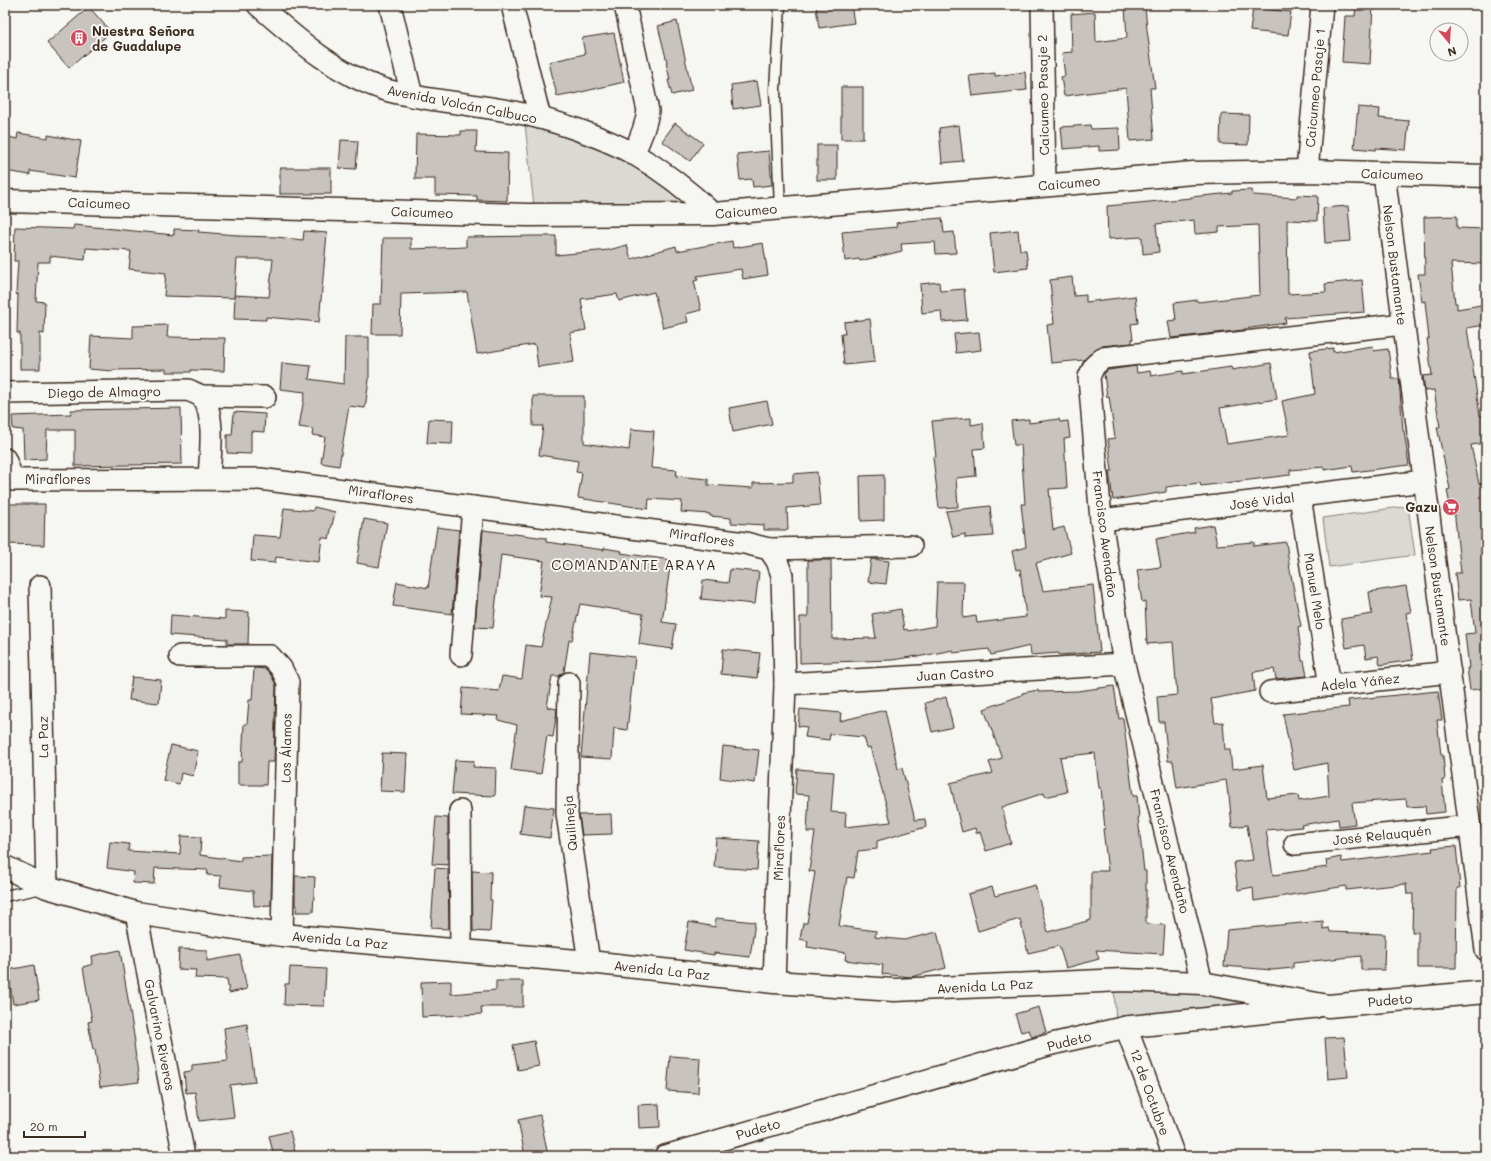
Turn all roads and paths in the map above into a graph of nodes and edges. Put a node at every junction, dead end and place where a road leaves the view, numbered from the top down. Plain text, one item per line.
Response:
1 (258, 5) edge
2 (390, 5) edge
3 (512, 5) edge
4 (626, 5) edge
5 (780, 5) edge
6 (1042, 5) edge
7 (1322, 5) edge
8 (412, 96) junction
9 (540, 118) junction
10 (633, 154) junction
11 (1307, 171) junction
12 (1384, 174) junction
13 (1486, 176) edge
14 (1045, 185) junction
15 (5, 200) edge
16 (780, 208) junction
17 (713, 214) junction
18 (1403, 324) junction
19 (5, 393) edge
20 (201, 396) junction
21 (265, 397) dead end
22 (5, 459) edge
23 (209, 478) junction
24 (1424, 481) junction
25 (1300, 497) junction
26 (473, 507) junction
27 (1101, 520) junction
28 (911, 546) dead end
29 (769, 549) junction
30 (40, 586) dead end
31 (461, 655) dead end
32 (180, 656) dead end
33 (1124, 664) junction
34 (1450, 672) junction
35 (569, 683) dead end
36 (785, 684) junction
37 (1330, 686) junction
38 (1270, 692) dead end
39 (460, 811) dead end
40 (1470, 826) junction
41 (1295, 844) dead end
42 (5, 867) edge
43 (47, 887) junction
44 (5, 896) edge
45 (136, 913) junction
46 (282, 936) junction
47 (1486, 950) edge
48 (461, 951) junction
49 (589, 962) junction
50 (774, 982) junction
51 (1202, 983) junction
52 (1486, 992) edge
53 (1328, 1006) junction
54 (1126, 1027) junction
55 (184, 1156) edge
56 (665, 1156) edge
57 (1174, 1156) edge

1 - 8 street, Avenida Volcán Calbuco
2 - 8 street
3 - 9 street
4 - 10 street
5 - 16 lane
6 - 14 street, Caicumeo Pasaje 2
7 - 11 street, Caicumeo Pasaje 1
8 - 9 street, Avenida Volcán Calbuco
9 - 10 street, Avenida Volcán Calbuco
10 - 17 street, Avenida Volcán Calbuco
11 - 12 street, Caicumeo
11 - 14 street, Caicumeo
12 - 13 street, Caicumeo
12 - 18 street, Nelson Bustamante
14 - 16 street, Caicumeo
15 - 17 street, Caicumeo
16 - 17 street, Caicumeo
18 - 24 street, Nelson Bustamante
18 - 27 street, Francisco Avendaño
19 - 20 street, Diego de Almagro
20 - 21 street, Diego de Almagro
20 - 23 street
22 - 23 street, Miraflores
23 - 26 street, Miraflores
24 - 25 street, José Vidal
24 - 34 street, Nelson Bustamante
25 - 27 street, José Vidal
25 - 37 street, Manuel Melo
26 - 29 street, Miraflores
26 - 31 street
27 - 33 street, Francisco Avendaño
28 - 29 street, Miraflores
29 - 36 street, Miraflores
30 - 43 street, La Paz
32 - 46 street, Los Álamos
33 - 36 street, Juan Castro
33 - 51 street, Francisco Avendaño
34 - 37 street, Adela Yáñez
34 - 40 street, Nelson Bustamante
35 - 49 street, Quilineja
36 - 50 street, Miraflores
37 - 38 street, Adela Yáñez
39 - 48 street
40 - 41 street, José Relauquén
40 - 47 street, Nelson Bustamante
42 - 43 street, Avenida La Paz
43 - 44 lane
43 - 45 street, Avenida La Paz
45 - 46 street, Avenida La Paz
45 - 55 street, Galvarino Riveros
46 - 48 street, Avenida La Paz
48 - 49 street, Avenida La Paz
49 - 50 street, Avenida La Paz
50 - 51 street, Avenida La Paz
51 - 53 street, Avenida La Paz
52 - 53 street, Pudeto
53 - 54 street, Pudeto
54 - 56 street, Pudeto
54 - 57 street, 12 de Octubre

